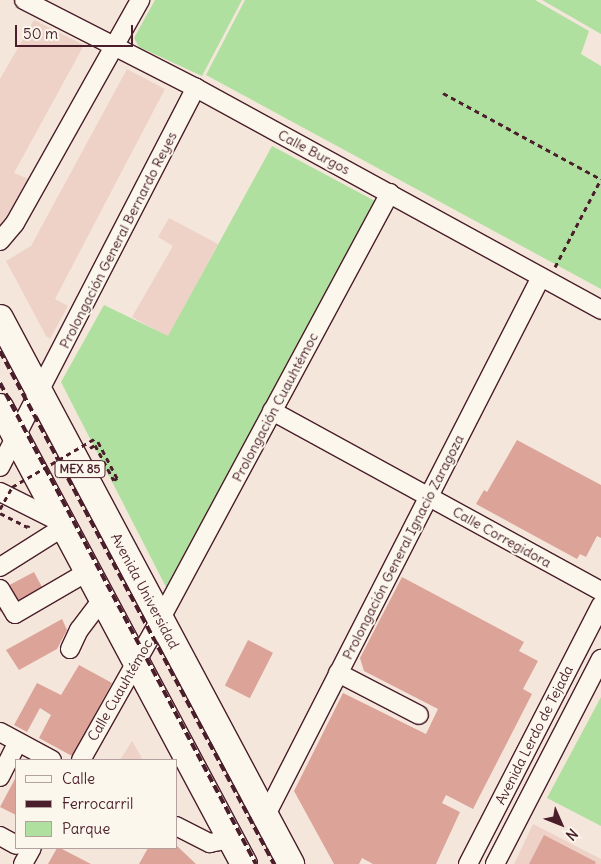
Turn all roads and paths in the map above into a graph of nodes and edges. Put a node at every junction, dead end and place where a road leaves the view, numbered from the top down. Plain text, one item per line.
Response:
1 (24, 0) edge
2 (140, 0) edge
3 (114, 47) junction
4 (196, 88) junction
5 (443, 93) dead end
6 (600, 179) edge
7 (390, 193) junction
8 (0, 241) edge
9 (544, 279) junction
10 (601, 310) edge
11 (0, 318) edge
12 (39, 392) junction
13 (0, 407) edge
14 (272, 411) junction
15 (16, 438) junction
16 (95, 445) dead end
17 (0, 467) edge
18 (0, 492) edge
19 (428, 496) junction
20 (0, 509) edge
21 (64, 525) junction
22 (0, 567) edge
23 (90, 570) junction
24 (0, 589) edge
25 (601, 591) edge
26 (104, 597) junction
27 (601, 605) edge
28 (160, 620) junction
29 (70, 649) dead end
30 (137, 659) junction
31 (601, 659) edge
32 (338, 673) junction
33 (419, 715) dead end
34 (0, 732) edge
35 (18, 742) junction
36 (50, 759) edge
37 (82, 759) edge
38 (0, 777) edge
39 (265, 817) junction
40 (178, 827) edge
41 (0, 836) edge
42 (232, 839) junction
43 (15, 845) edge
44 (501, 861) edge
45 (244, 864) edge
46 (291, 864) edge
47 (468, 864) edge

1 - 3 street, Calle Burgos
2 - 3 street
3 - 4 street, Calle Burgos
3 - 8 street
4 - 7 street, Calle Burgos
4 - 12 street, Prolongación General Bernardo Reyes
5 - 6 path
6 - 9 path
7 - 9 street, Calle Burgos
7 - 14 street, Prolongación Cuauhtémoc
9 - 10 street, Calle Burgos
9 - 19 street, Prolongación General Ignacio Zaragoza
11 - 12 highway, Avenida Universidad / MEX 85
12 - 15 street, Prolongación General Bernardo Reyes
12 - 28 highway, Avenida Universidad / MEX 85
13 - 15 highway, MEX 85
14 - 19 street, Calle Corregidora
14 - 28 street, Prolongación Cuauhtémoc
15 - 17 street, Prolongación General Bernardo Reyes
15 - 21 highway, MEX 85
16 - 20 path, bridge
18 - 21 street
19 - 25 street, Calle Corregidora
19 - 32 street, Prolongación General Ignacio Zaragoza
21 - 22 street
21 - 23 highway, MEX 85
23 - 24 street
23 - 26 highway, MEX 85
26 - 29 street
26 - 30 highway, MEX 85
27 - 47 street, Avenida Lerdo de Tejada
28 - 30 street, Calle Cuauhtémoc
28 - 39 highway, Avenida Universidad / MEX 85
30 - 37 street, Calle Cuauhtémoc
30 - 42 highway, MEX 85
31 - 44 street, Avenida Lerdo de Tejada
32 - 33 street
32 - 39 street, Prolongación General Ignacio Zaragoza
34 - 35 street
35 - 36 street
35 - 38 street
39 - 46 highway, Avenida Universidad / MEX 85
40 - 42 street
41 - 43 street
42 - 45 highway, MEX 85

